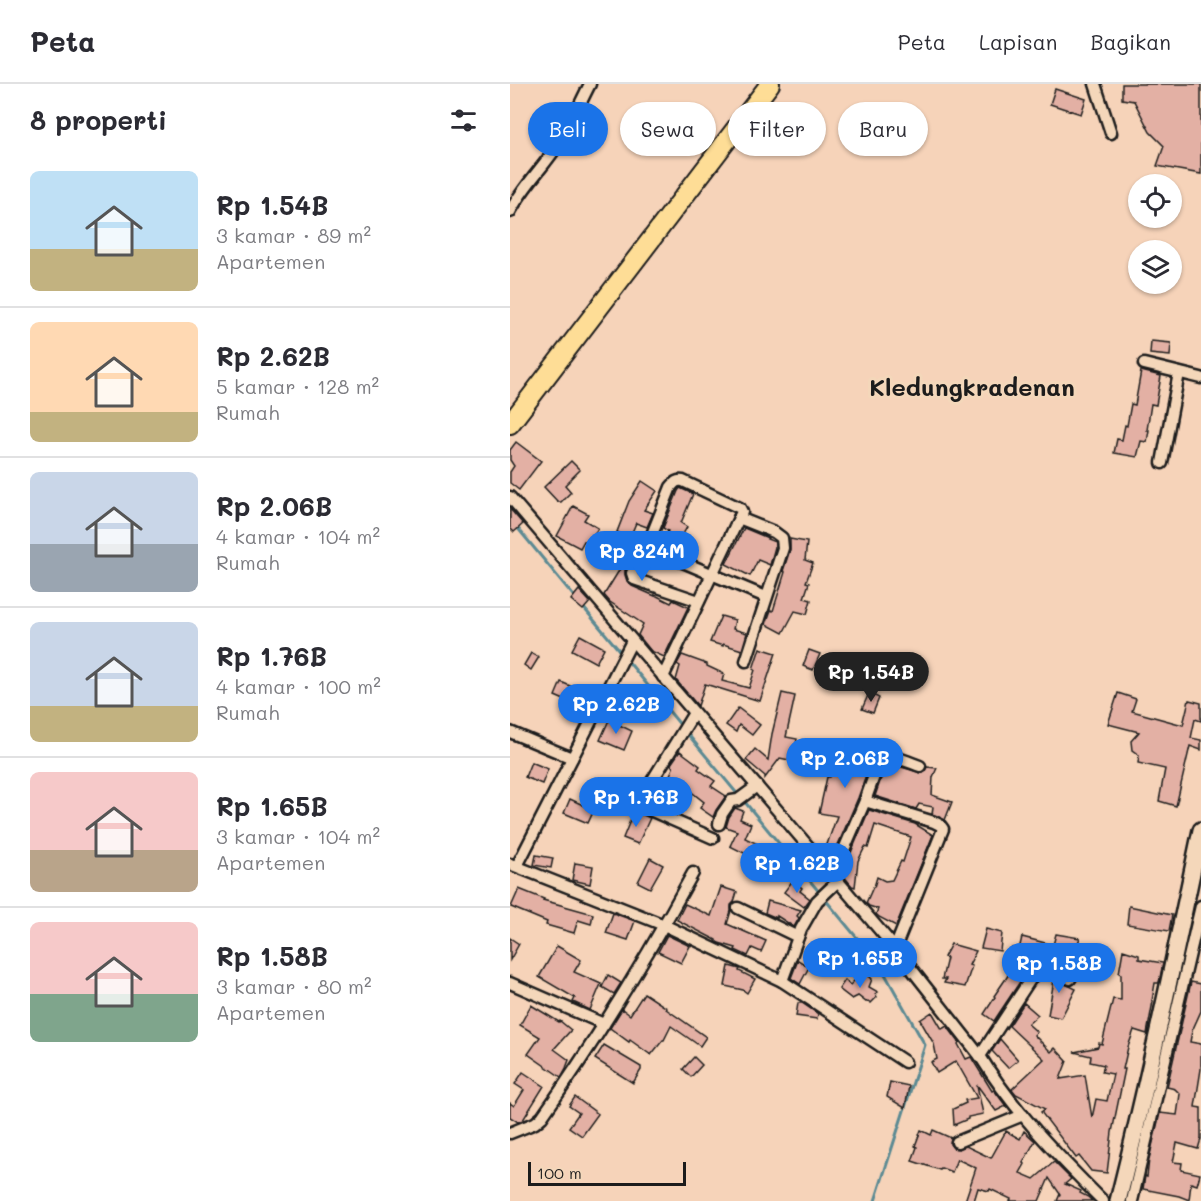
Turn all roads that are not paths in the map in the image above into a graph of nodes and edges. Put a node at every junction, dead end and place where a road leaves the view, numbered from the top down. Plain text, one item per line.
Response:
1 (590, 84) edge
2 (771, 84) edge
3 (1095, 84) edge
4 (1111, 133) dead end
5 (510, 212) edge
6 (1144, 364) dead end
7 (1179, 372) junction
8 (1201, 378) edge
9 (510, 424) edge
10 (1162, 463) dead end
11 (510, 497) edge
12 (739, 518) junction
13 (647, 547) junction
14 (711, 574) junction
15 (766, 597) junction
16 (699, 601) junction
17 (632, 641) junction
18 (746, 661) dead end
19 (663, 677) junction
20 (694, 713) junction
21 (510, 732) edge
22 (572, 758) junction
23 (920, 766) dead end
24 (753, 789) junction
25 (865, 801) junction
26 (719, 824) dead end
27 (1201, 830) edge
28 (712, 838) dead end
29 (514, 865) edge
30 (693, 873) dead end
31 (835, 878) junction
32 (1201, 906) edge
33 (738, 908) dead end
34 (664, 925) junction
35 (1193, 928) edge
36 (798, 937) junction
37 (895, 948) junction
38 (1070, 979) dead end
39 (782, 981) junction
40 (510, 983) edge
41 (604, 1024) junction
42 (980, 1056) junction
43 (905, 1062) dead end
44 (1023, 1115) junction
45 (510, 1133) edge
46 (957, 1142) dead end
47 (1103, 1201) edge
48 (1118, 1201) edge
49 (1132, 1201) edge

1 - 5 street
2 - 9 highway
3 - 4 street
6 - 7 street
7 - 8 street
7 - 10 street
11 - 17 street
12 - 13 street
12 - 14 street
12 - 15 street
13 - 14 street
13 - 16 street
14 - 15 street
14 - 16 street
15 - 18 street
16 - 19 street
17 - 19 street
17 - 22 street
19 - 20 street
20 - 24 street
20 - 28 street
21 - 22 street
22 - 29 street
23 - 25 street
24 - 26 street
24 - 31 street
25 - 31 street
25 - 37 street
27 - 35 main road
29 - 34 street
30 - 34 street
31 - 36 street
31 - 37 street
32 - 35 street
33 - 36 street
34 - 39 street
34 - 41 street
35 - 48 main road
35 - 49 street
36 - 39 street
37 - 42 street
38 - 42 street
39 - 43 street
40 - 41 street
41 - 45 street
42 - 44 street
44 - 46 street
44 - 47 street

